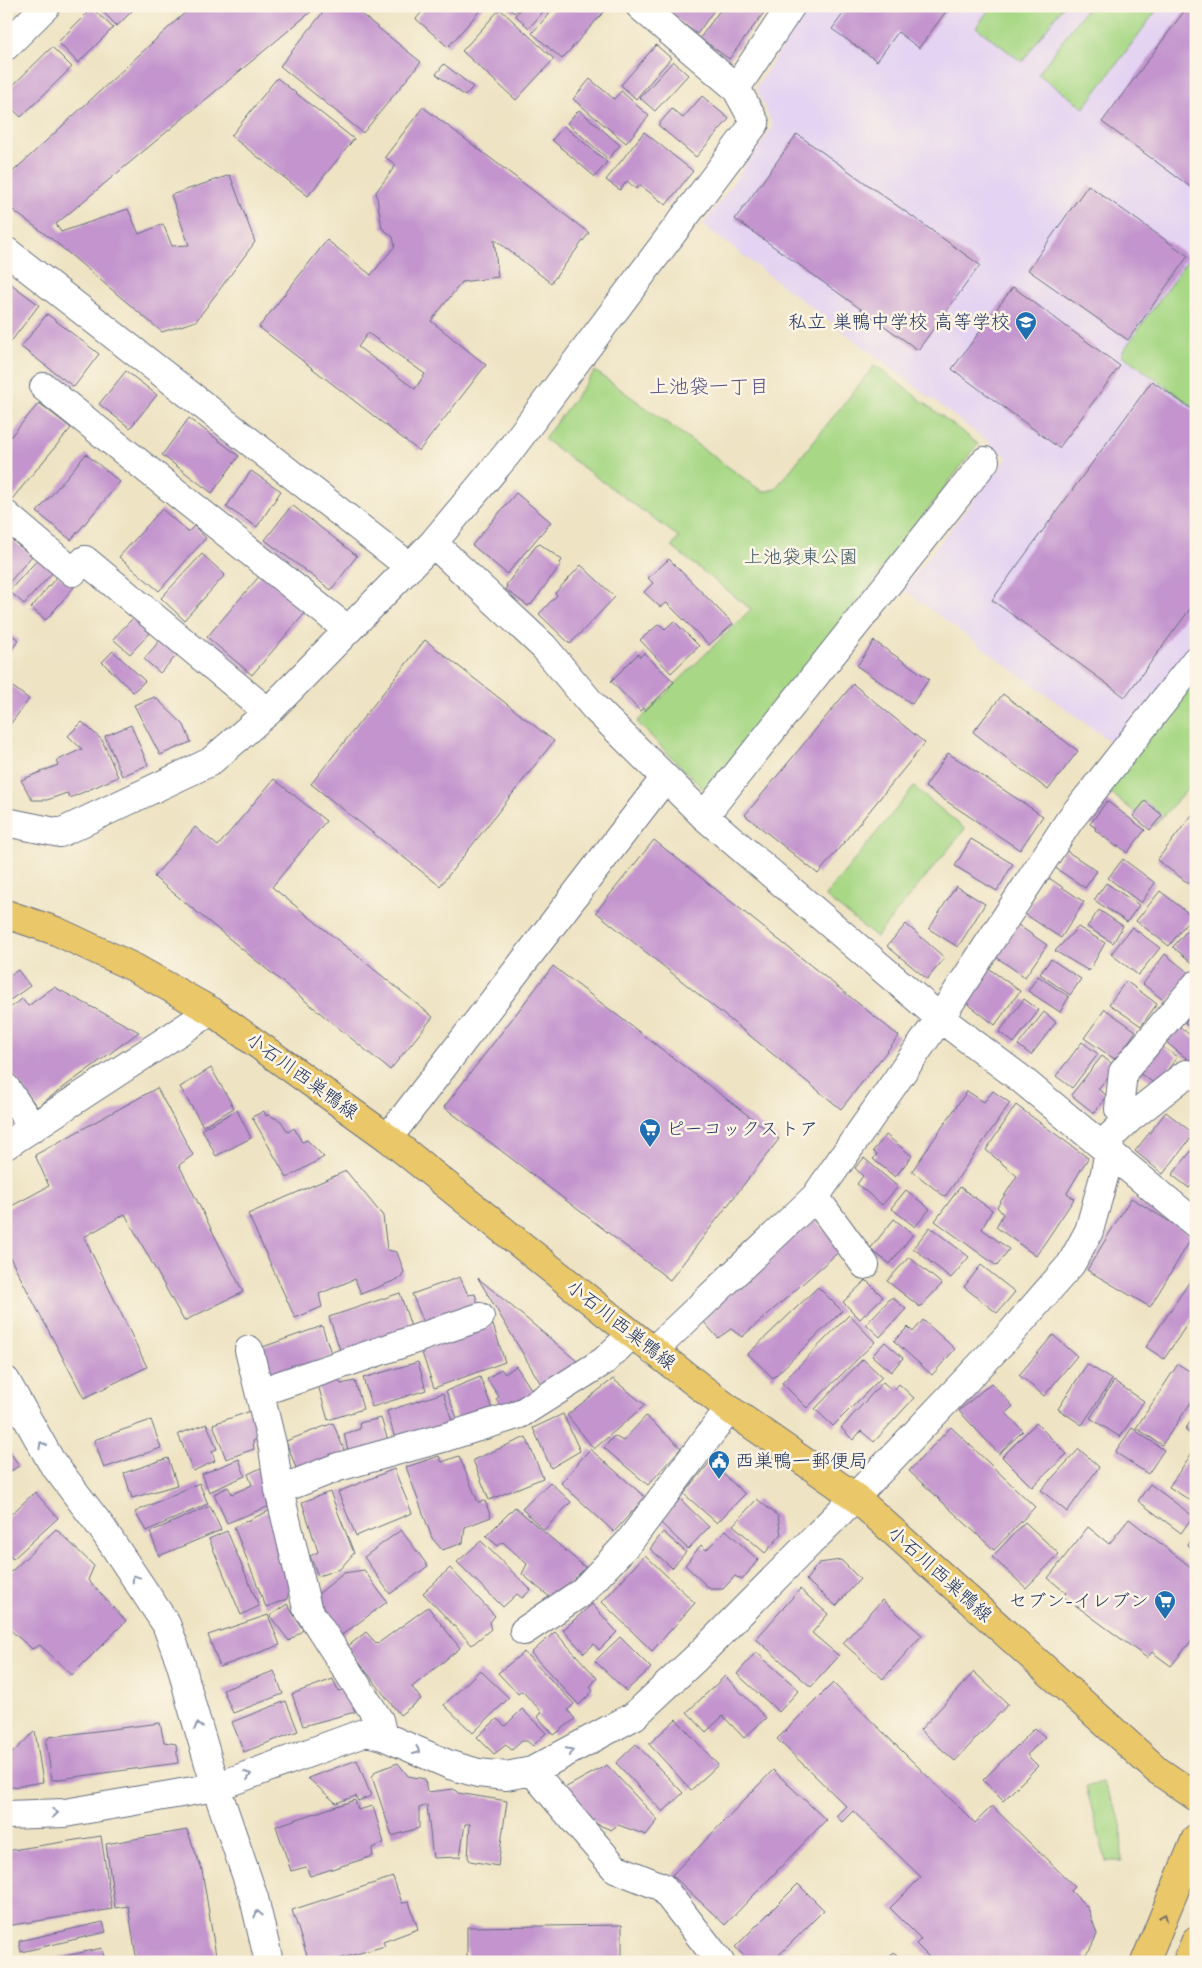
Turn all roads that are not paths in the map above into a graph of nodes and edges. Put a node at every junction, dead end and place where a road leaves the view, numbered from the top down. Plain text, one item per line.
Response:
1 (46, 6) edge
2 (640, 6) edge
3 (791, 6) edge
4 (6, 46) edge
5 (736, 88) junction
6 (6, 252) edge
7 (44, 387) dead end
8 (985, 460) dead end
9 (6, 515) edge
10 (433, 543) junction
11 (410, 567) junction
12 (348, 630) junction
13 (1196, 660) edge
14 (268, 712) junction
15 (665, 778) junction
16 (704, 816) junction
17 (6, 822) edge
18 (6, 914) edge
19 (1196, 985) edge
20 (210, 1011) junction
21 (940, 1018) junction
22 (1196, 1076) edge
23 (6, 1088) edge
24 (1129, 1119) junction
25 (33, 1128) junction
26 (388, 1138) junction
27 (6, 1145) edge
28 (1108, 1152) junction
29 (815, 1197) junction
30 (1196, 1224) edge
31 (865, 1265) dead end
32 (480, 1317) dead end
33 (632, 1334) junction
34 (249, 1350) dead end
35 (654, 1351) junction
36 (6, 1381) edge
37 (260, 1392) junction
38 (729, 1409) junction
39 (279, 1490) junction
40 (855, 1497) junction
41 (524, 1631) dead end
42 (383, 1736) junction
43 (532, 1771) junction
44 (216, 1787) junction
45 (1196, 1797) edge
46 (6, 1816) edge
47 (1196, 1838) edge
48 (1196, 1940) edge
49 (269, 1962) edge
50 (720, 1962) edge
51 (1145, 1962) edge
52 (1186, 1962) edge

1 - 4 street
2 - 5 street
3 - 5 street
5 - 10 street
6 - 11 street
7 - 12 street
8 - 16 street
9 - 14 street
10 - 11 street
10 - 15 street
11 - 12 street
12 - 14 street
13 - 21 street
14 - 17 street
15 - 16 street
15 - 26 street
16 - 21 street
18 - 20 main road, 小石川西巣鴨線
19 - 24 street
20 - 25 street
20 - 26 main road, 小石川西巣鴨線
21 - 28 street
21 - 29 street
22 - 24 street
23 - 25 street
24 - 28 street
25 - 27 street
26 - 33 main road, 小石川西巣鴨線
28 - 30 street
28 - 40 street
29 - 31 street
29 - 35 street
32 - 37 street
33 - 35 main road, 小石川西巣鴨線
33 - 39 street
34 - 37 street
35 - 38 main road, 小石川西巣鴨線
44 -> 36 street
37 - 39 street
38 - 40 main road, 小石川西巣鴨線
38 - 41 street
39 - 42 street
43 -> 40 street
40 - 45 main road, 小石川西巣鴨線
42 -> 43 street
44 -> 42 street
43 - 50 street
46 -> 44 street
49 -> 44 street
51 -> 47 main road
48 - 52 main road

